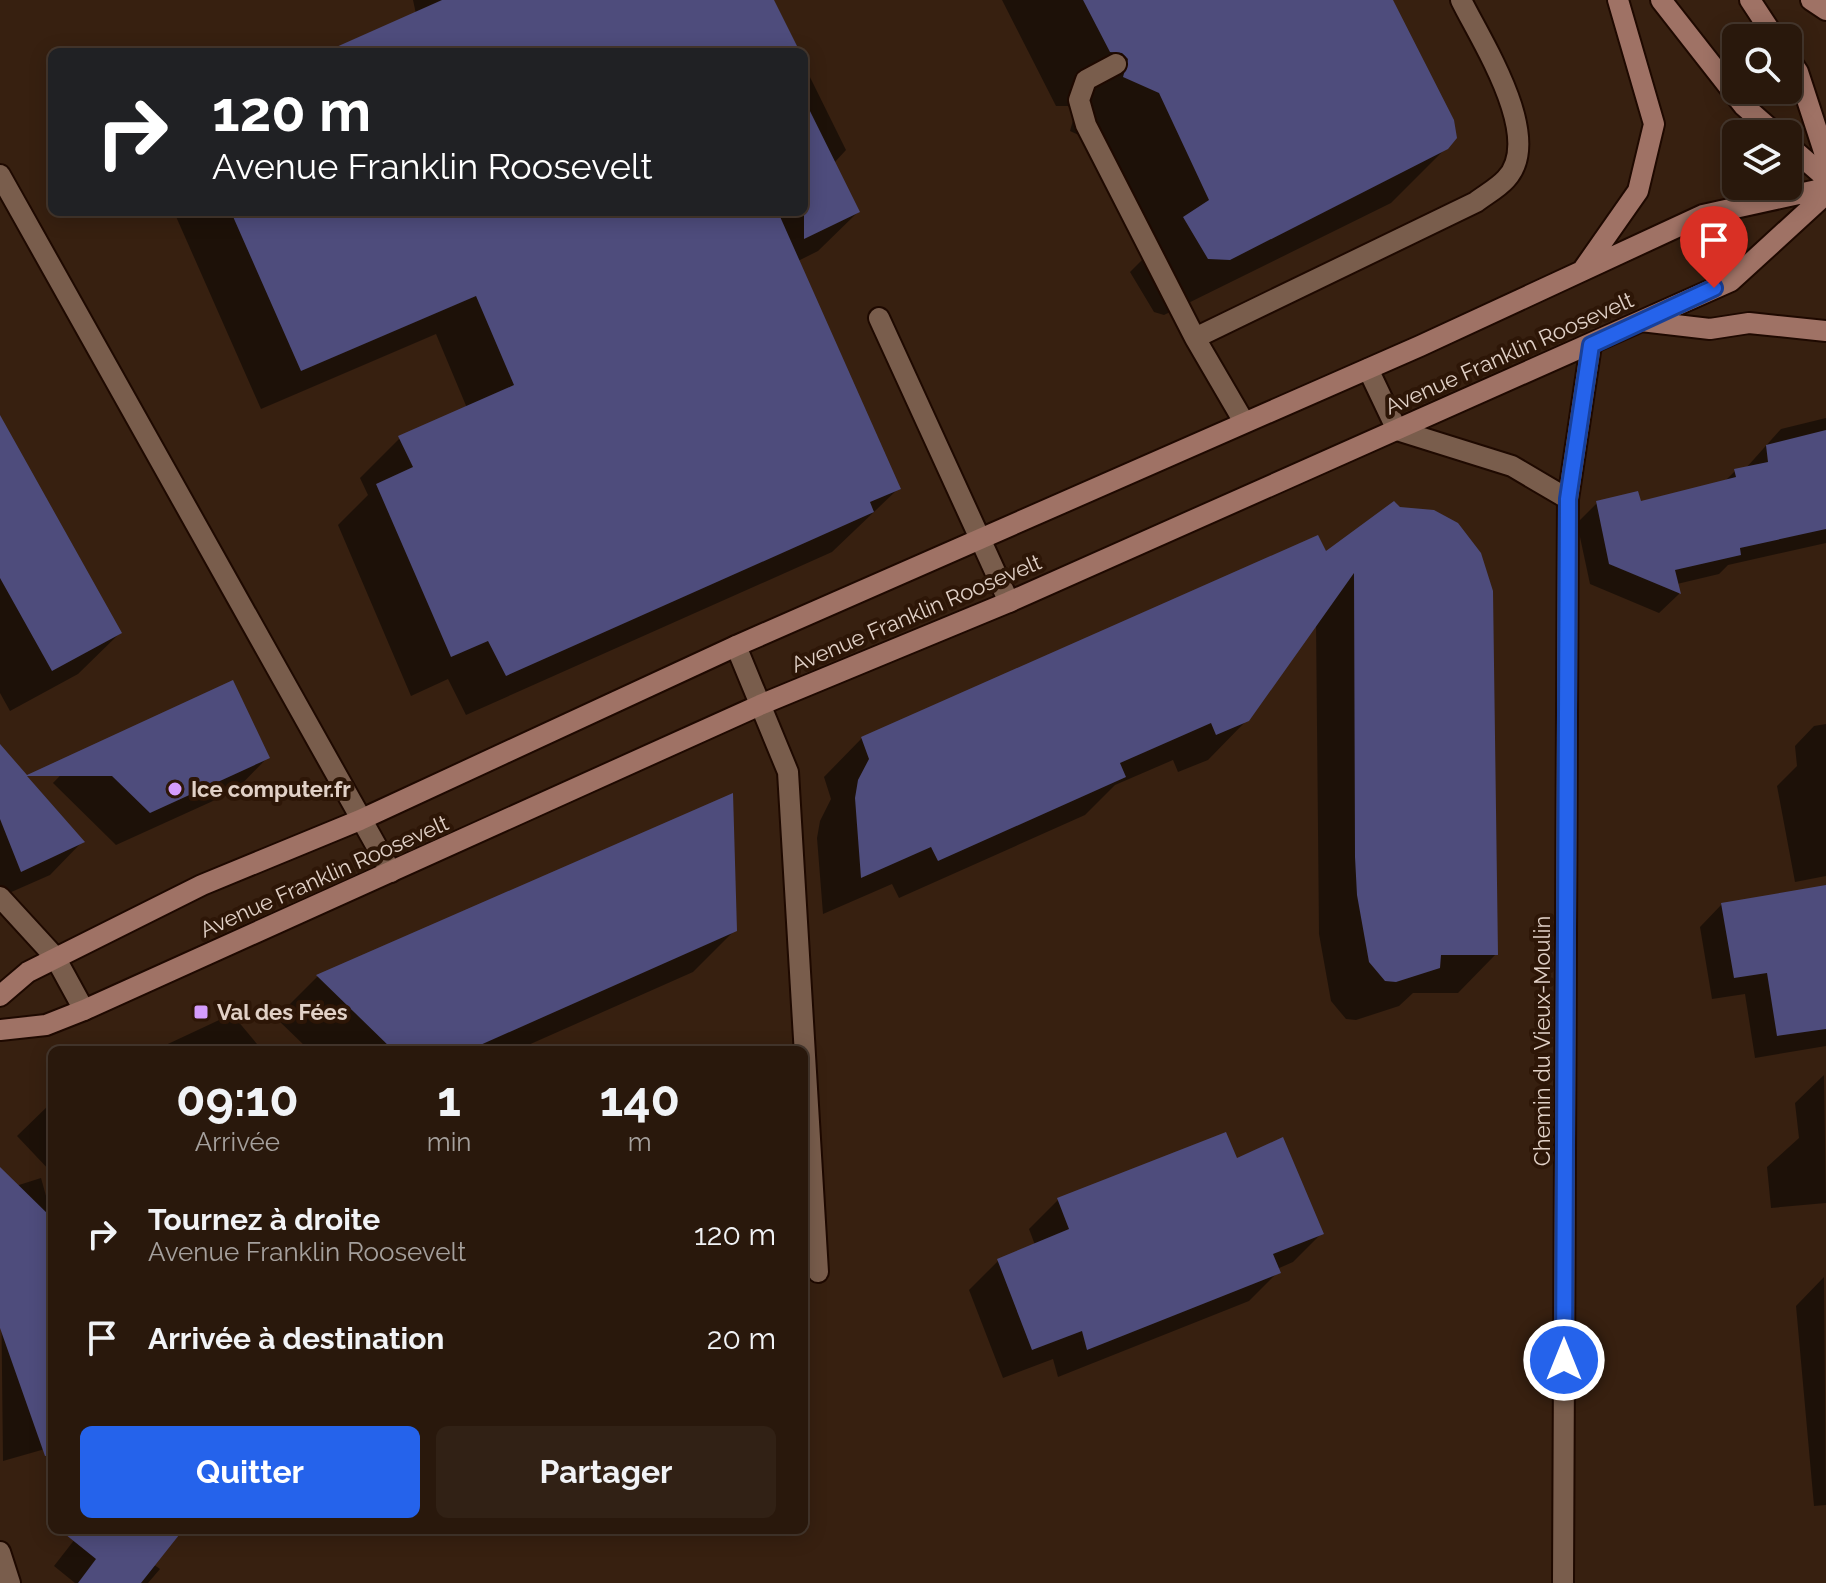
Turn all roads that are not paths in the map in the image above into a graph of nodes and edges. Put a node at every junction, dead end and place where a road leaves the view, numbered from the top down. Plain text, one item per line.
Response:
1 (1461, 0) edge
2 (1618, 0) edge
3 (1661, 0) edge
4 (1750, 0) edge
5 (1811, 0) edge
6 (1826, 10) edge
7 (1766, 24) edge
8 (1116, 64) dead end
9 (1802, 84) edge
10 (1760, 120) edge
11 (1802, 157) edge
12 (1826, 158) edge
13 (0, 175) edge
14 (1826, 178) edge
15 (1826, 188) edge
16 (1826, 194) edge
17 (1580, 275) junction
18 (879, 318) dead end
19 (1641, 321) junction
20 (1826, 331) edge
21 (1195, 338) junction
22 (1591, 345) junction
23 (1368, 369) junction
24 (1244, 422) junction
25 (1397, 430) junction
26 (1568, 499) junction
27 (981, 537) junction
28 (1009, 602) junction
29 (736, 646) junction
30 (760, 705) junction
31 (360, 820) junction
32 (391, 872) junction
33 (0, 897) edge
34 (55, 957) junction
35 (0, 996) edge
36 (84, 1010) junction
37 (0, 1030) edge
38 (804, 1046) edge
39 (808, 1105) edge
40 (818, 1272) dead end
41 (0, 1552) edge
42 (10, 1583) edge
43 (1563, 1583) edge

1 - 21 street
2 - 17 main road
3 - 10 main road
4 - 7 main road
5 - 6 main road
8 - 21 street
9 - 12 main road
11 - 14 main road
13 - 31 street
15 - 17 main road, Avenue Franklin Roosevelt
16 - 19 main road, Avenue Franklin Roosevelt
17 - 23 main road, Avenue Franklin Roosevelt
18 - 27 street
19 - 20 main road
19 - 22 main road, Avenue Franklin Roosevelt
21 - 24 street
22 - 25 main road, Avenue Franklin Roosevelt
22 - 26 street, Chemin du Vieux-Moulin
23 - 24 main road, Avenue Franklin Roosevelt
23 - 25 street
24 - 27 main road, Avenue Franklin Roosevelt
25 - 26 street
25 - 28 main road, Avenue Franklin Roosevelt
26 - 43 street, Chemin du Vieux-Moulin
27 - 28 street
27 - 29 main road, Avenue Franklin Roosevelt
28 - 30 main road, Avenue Franklin Roosevelt
29 - 30 street
29 - 31 main road, Avenue Franklin Roosevelt
30 - 32 main road, Avenue Franklin Roosevelt
30 - 38 street
31 - 32 street
31 - 34 main road, Avenue Franklin Roosevelt
32 - 36 main road, Avenue Franklin Roosevelt
33 - 34 street
34 - 35 main road, Avenue Franklin Roosevelt
34 - 36 street
36 - 37 main road, Avenue Franklin Roosevelt
39 - 40 street
41 - 42 street

